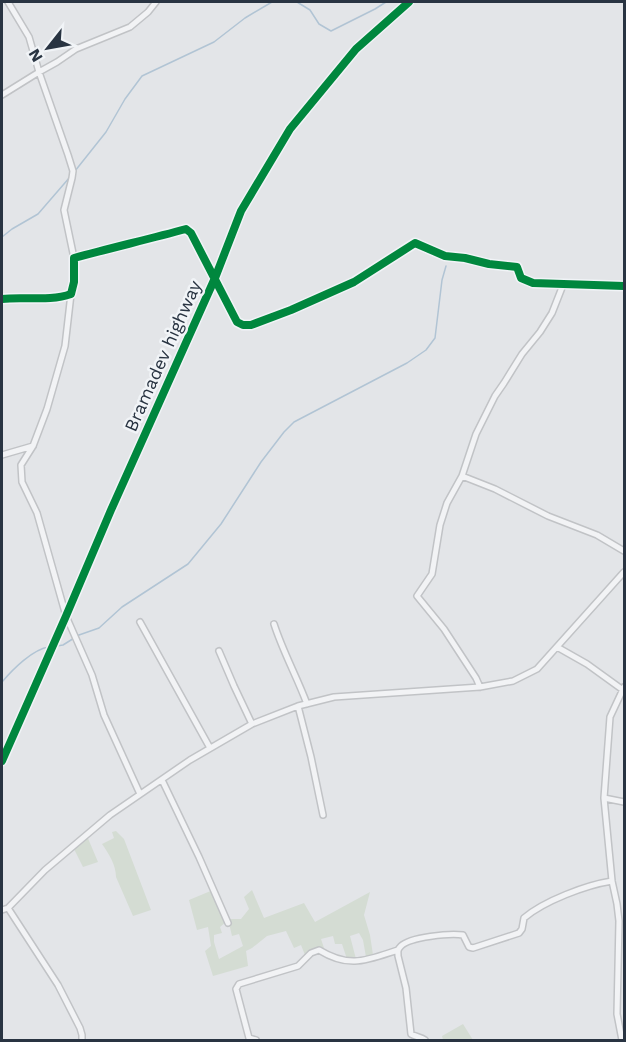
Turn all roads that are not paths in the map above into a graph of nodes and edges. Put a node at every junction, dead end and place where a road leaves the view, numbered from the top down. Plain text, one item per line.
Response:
1 (8, 2) edge
2 (156, 2) edge
3 (410, 2) edge
4 (39, 72) junction
5 (2, 95) edge
6 (74, 258) junction
7 (215, 278) junction
8 (563, 285) junction
9 (624, 286) edge
10 (71, 294) junction
11 (2, 299) edge
12 (33, 446) junction
13 (2, 455) edge
14 (462, 476) junction
15 (624, 551) edge
16 (624, 572) edge
17 (66, 616) junction
18 (140, 622) dead end
19 (274, 624) dead end
20 (557, 647) junction
21 (219, 651) dead end
22 (480, 687) junction
23 (624, 689) edge
24 (307, 704) junction
25 (298, 706) junction
26 (252, 724) junction
27 (210, 748) junction
28 (2, 761) edge
29 (162, 780) junction
30 (140, 794) junction
31 (604, 798) junction
32 (624, 802) edge
33 (322, 815) dead end
34 (612, 881) junction
35 (8, 908) junction
36 (2, 910) edge
37 (228, 922) dead end
38 (398, 950) junction
39 (82, 1041) edge
40 (256, 1041) edge
41 (425, 1041) edge
42 (622, 1041) edge

1 - 4 street
2 - 4 street
3 - 7 street, Bramadev highway
4 - 5 street
4 - 6 street
6 - 7 street
6 - 10 street
7 - 8 street
7 - 17 street, Bramadev highway
8 - 9 street
8 - 14 street
10 - 11 street
10 - 12 street
12 - 13 street
12 - 17 street
14 - 15 street
14 - 22 street
16 - 20 street
17 - 28 street, Bramadev highway
17 - 30 street
18 - 27 street
19 - 24 street
20 - 22 street
20 - 23 street
21 - 26 street
22 - 24 street
23 - 31 street
24 - 25 street
25 - 26 street
25 - 33 street
26 - 27 street
27 - 29 street
29 - 30 street
29 - 37 street
30 - 35 street
31 - 32 street
31 - 34 street
34 - 38 street
34 - 42 street
35 - 36 street
35 - 39 street
38 - 40 street
38 - 41 street

